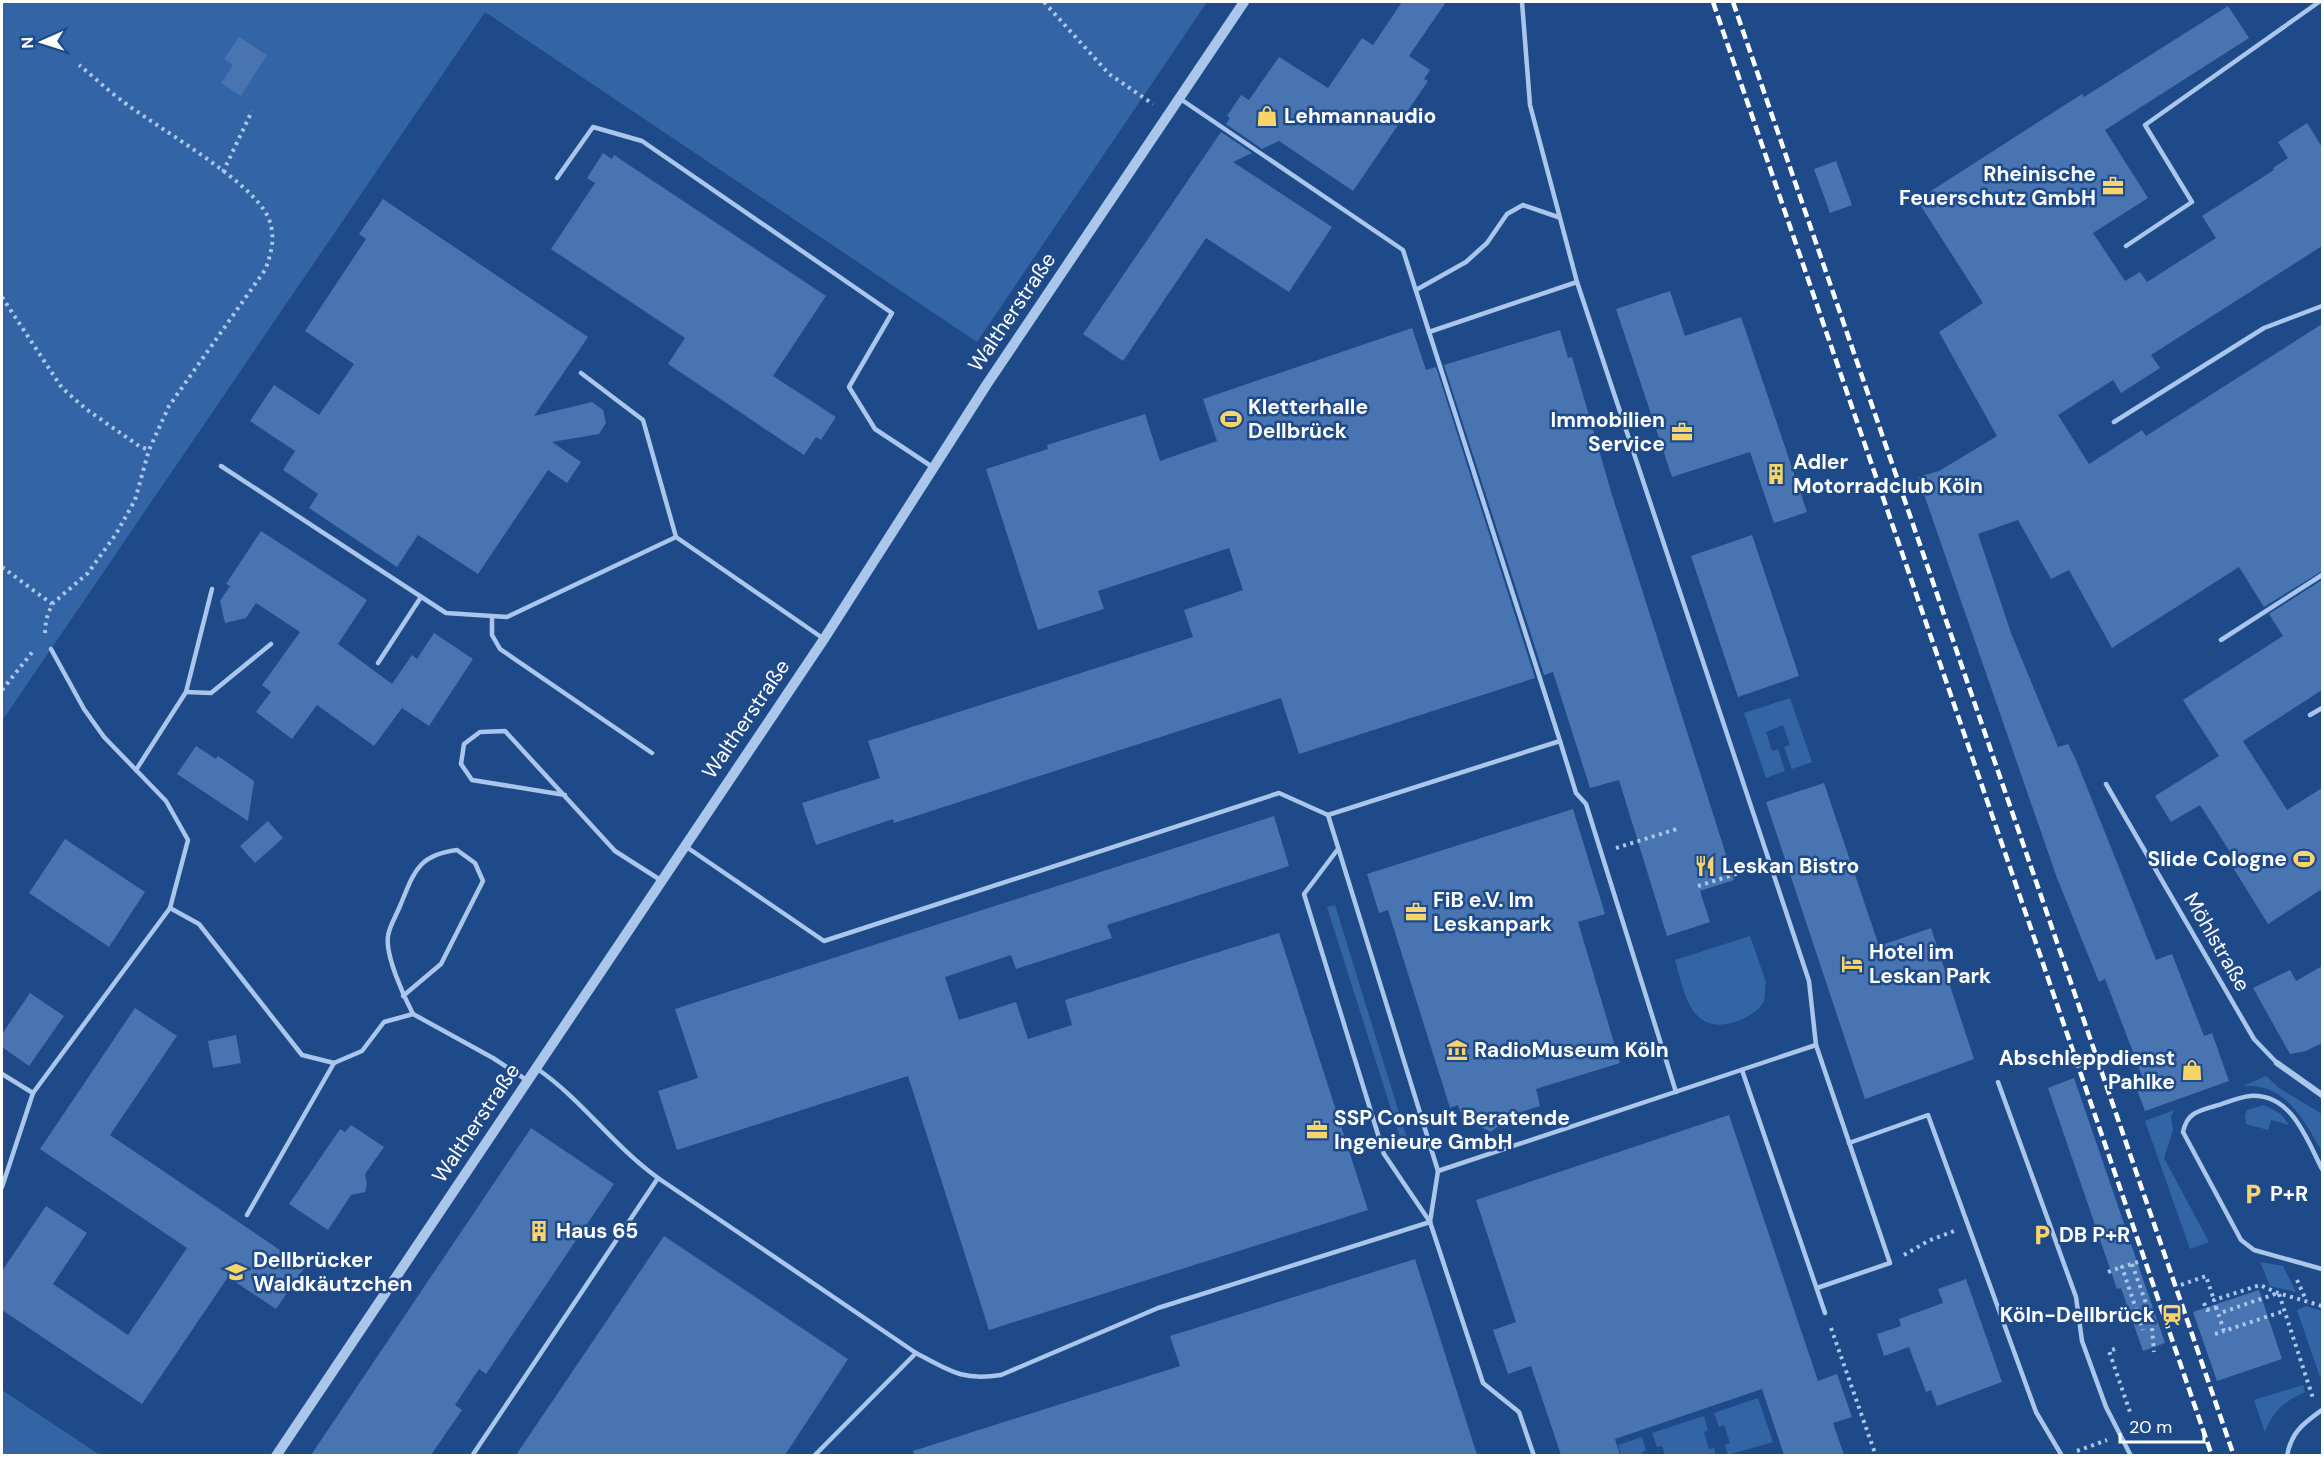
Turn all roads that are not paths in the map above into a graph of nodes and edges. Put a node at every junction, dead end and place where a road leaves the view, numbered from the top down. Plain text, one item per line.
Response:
1 (1244, 2) edge
2 (1521, 2) edge
3 (2319, 2) edge
4 (1179, 98) junction
5 (557, 178) dead end
6 (1558, 217) junction
7 (2126, 246) dead end
8 (1577, 282) junction
9 (1416, 290) junction
10 (2322, 306) edge
11 (1429, 332) junction
12 (581, 373) dead end
13 (2115, 422) dead end
14 (221, 466) dead end
15 (934, 468) junction
16 (676, 537) junction
17 (2322, 575) edge
18 (212, 589) dead end
19 (421, 597) junction
20 (492, 616) junction
21 (824, 639) junction
22 (2221, 640) dead end
23 (271, 644) dead end
24 (51, 649) road end
25 (378, 663) dead end
26 (186, 692) junction
27 (2322, 708) edge
28 (2310, 716) dead end
29 (1560, 741) junction
30 (652, 753) dead end
31 (136, 770) junction
32 (2106, 784) dead end
33 (565, 795) junction
34 (1328, 815) junction
35 (685, 846) junction
36 (1338, 849) junction
37 (662, 881) junction
38 (170, 908) junction
39 (404, 996) junction
40 (413, 1014) junction
41 (1816, 1045) junction
42 (334, 1063) junction
43 (2277, 1063) joint
44 (536, 1068) junction
45 (1742, 1070) junction
46 (2, 1074) edge
47 (528, 1081) junction
48 (1998, 1082) dead end
49 (1676, 1092) junction
50 (33, 1093) junction
51 (2322, 1095) edge
52 (1849, 1143) junction
53 (2322, 1169) edge
54 (1438, 1171) junction
55 (658, 1178) junction
56 (2, 1187) edge
57 (247, 1215) dead end
58 (1430, 1222) junction
59 (2322, 1269) edge
60 (1817, 1288) junction
61 (1825, 1313) road end
62 (916, 1353) junction
63 (2321, 1413) edge
64 (276, 1455) edge
65 (472, 1455) edge
66 (814, 1455) edge
67 (1534, 1455) edge
68 (2062, 1455) edge
69 (2131, 1455) edge
70 (2287, 1455) edge

1 - 4 street, Waltherstraße
2 - 6 lane
3 - 7 lane
4 - 9 lane
4 - 15 street, Waltherstraße
5 - 15 lane
6 - 8 lane
6 - 9 lane
8 - 11 lane
8 - 41 lane
9 - 11 lane
10 - 13 lane
11 - 29 lane
12 - 16 lane
14 - 19 lane
15 - 21 street, Waltherstraße
16 - 20 lane
16 - 21 lane
17 - 22 lane
18 - 26 lane
19 - 20 lane
19 - 25 lane
20 - 30 lane
21 - 35 street, Waltherstraße
23 - 26 lane
24 - 31 lane
26 - 31 lane
27 - 28 lane
29 - 34 lane
29 - 49 lane
31 - 38 lane
32 - 43 lane, Möhlstraße
33 - 33 lane
33 - 37 lane
34 - 35 lane
34 - 36 lane
35 - 37 street, Waltherstraße
36 - 54 lane
36 - 58 lane
37 - 44 street, Waltherstraße
38 - 42 lane
38 - 50 lane
39 - 39 lane
39 - 40 lane
40 - 42 lane
40 - 47 lane
41 - 45 lane
41 - 52 lane
42 - 57 lane
43 - 51 street, Möhlstraße
44 - 47 street, Waltherstraße
44 - 55 lane
45 - 49 lane
45 - 60 lane
46 - 50 lane
47 - 64 street, Waltherstraße
48 - 69 lane
49 - 54 lane
50 - 56 lane
52 - 60 lane
52 - 68 lane
53 - 59 lane
54 - 58 lane
55 - 62 lane
55 - 65 lane
58 - 62 lane
58 - 67 lane
60 - 61 lane
62 - 66 lane
63 - 70 lane

